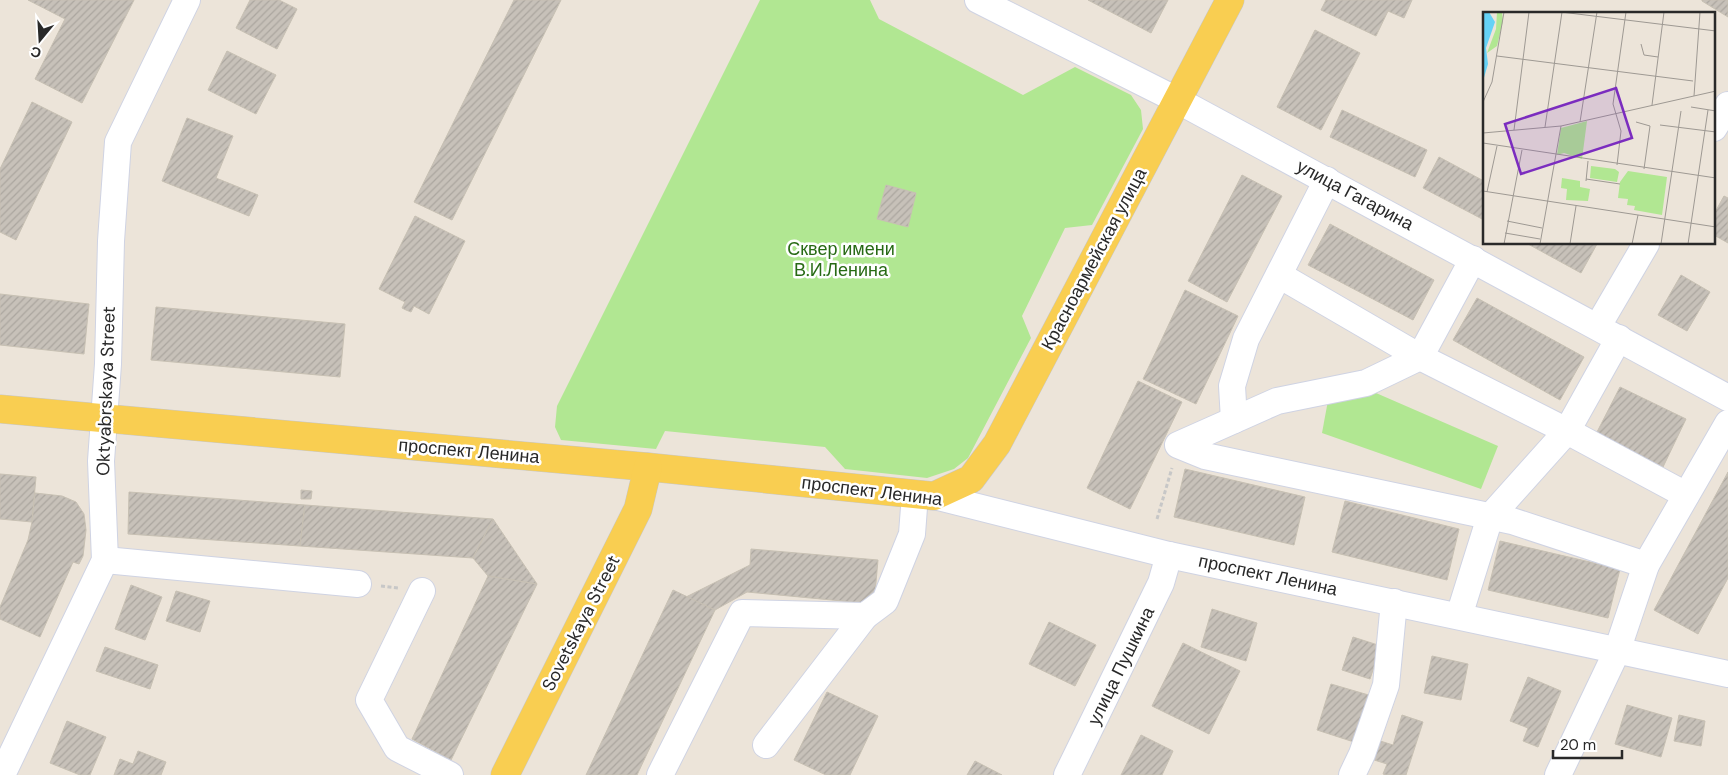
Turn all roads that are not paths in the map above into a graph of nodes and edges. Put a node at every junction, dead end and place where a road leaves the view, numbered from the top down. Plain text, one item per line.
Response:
1 (187, 0) edge
2 (978, 0) edge
3 (1230, 0) edge
4 (1177, 100) junction
5 (1728, 105) edge
6 (1716, 125) edge
7 (1327, 180) junction
8 (1646, 245) edge
9 (1473, 259) junction
10 (1279, 275) junction
11 (1608, 332) junction
12 (1420, 357) junction
13 (1728, 398) edge
14 (0, 409) edge
15 (104, 419) junction
16 (1234, 420) junction
17 (1728, 423) edge
18 (1567, 432) junction
19 (648, 467) junction
20 (925, 495) junction
21 (1686, 495) junction
22 (1490, 517) junction
23 (1169, 555) junction
24 (105, 560) junction
25 (1646, 565) junction
26 (358, 584) road end
27 (422, 591) road end
28 (1394, 602) junction
29 (865, 616) junction
30 (1459, 616) junction
31 (1617, 651) junction
32 (1728, 674) edge
33 (766, 745) dead end
34 (2, 775) edge
35 (450, 775) edge
36 (505, 775) edge
37 (660, 775) edge
38 (1067, 775) edge
39 (1352, 775) edge
40 (1558, 775) edge

1 - 15 street, Oktyabrskaya Street
2 - 4 street, улица Гагарина
3 - 4 main road, Красноармейская улица
4 - 7 street, улица Гагарина
4 - 20 main road, Красноармейская улица
5 - 6 street
7 - 9 street, улица Гагарина
7 - 10 street
8 - 11 street
9 - 11 street, улица Гагарина
9 - 12 street
10 - 12 street
10 - 16 street
11 - 13 street, улица Гагарина
11 - 18 street
12 - 16 street
12 - 18 street
14 - 15 main road, проспект Ленина
15 - 19 main road, проспект Ленина
15 - 24 street, Oktyabrskaya Street
16 - 22 street
17 - 21 street
18 - 21 street
18 - 22 street
19 - 20 main road, проспект Ленина
19 - 36 main road, Sovetskaya Street
20 - 23 street, проспект Ленина
20 - 29 street
21 - 25 street
22 - 25 street
22 - 30 street
23 - 28 street, проспект Ленина
23 - 38 street, улица Пушкина
24 - 26 street
24 - 34 street, Oktyabrskaya Street
25 - 31 street
27 - 35 street
28 - 30 street, проспект Ленина
28 - 39 street
29 - 33 street
29 - 37 street
30 - 31 street, проспект Ленина
31 - 32 street, проспект Ленина
31 - 40 street

